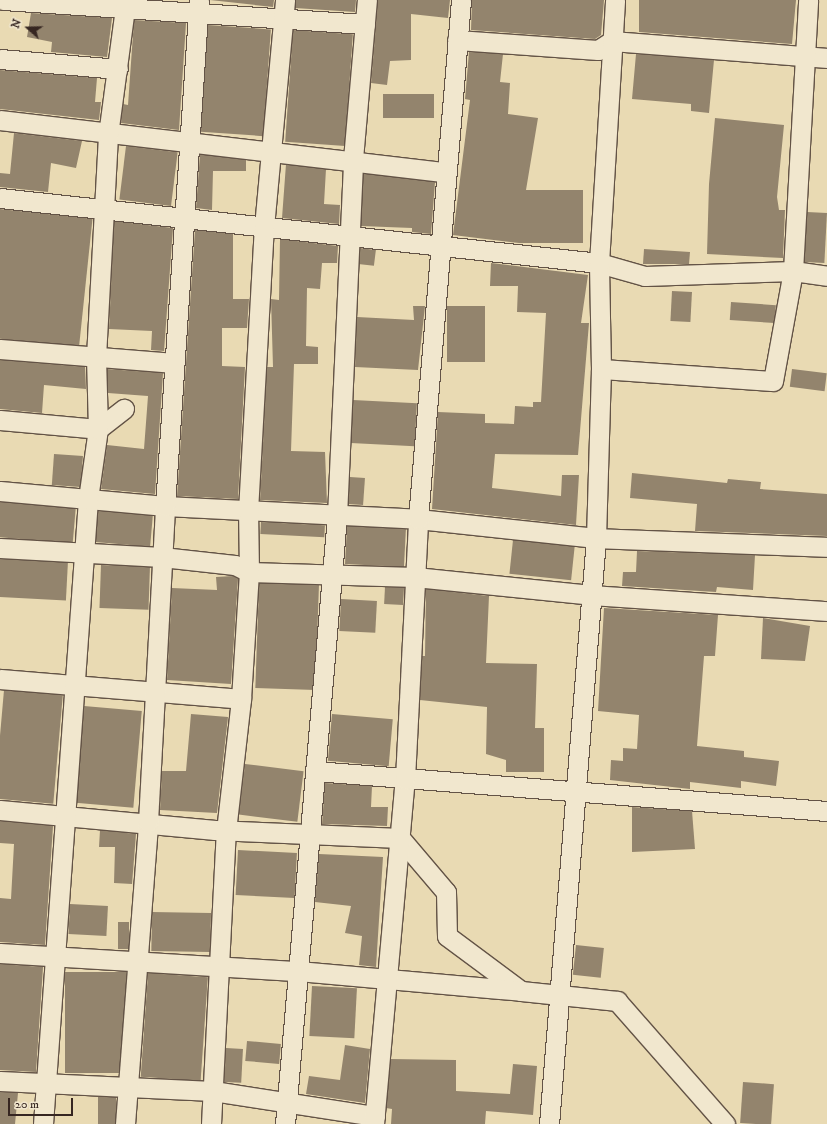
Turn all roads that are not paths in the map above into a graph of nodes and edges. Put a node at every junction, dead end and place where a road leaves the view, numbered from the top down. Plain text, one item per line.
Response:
1 (3, 0) edge
2 (367, 0) edge
3 (461, 0) edge
4 (615, 0) edge
5 (808, 0) edge
6 (126, 5) edge
7 (199, 8) edge
8 (285, 8) edge
9 (365, 24) junction
10 (457, 40) junction
11 (612, 40) junction
12 (805, 56) junction
13 (827, 58) edge
14 (0, 59) edge
15 (118, 69) junction
16 (0, 120) edge
17 (108, 135) junction
18 (189, 141) junction
19 (271, 151) junction
20 (353, 159) junction
21 (446, 172) junction
22 (0, 198) edge
23 (106, 209) junction
24 (184, 218) junction
25 (264, 227) junction
26 (350, 236) junction
27 (440, 248) junction
28 (599, 263) junction
29 (793, 271) junction
30 (827, 276) edge
31 (0, 349) edge
32 (96, 357) junction
33 (174, 363) junction
34 (601, 369) junction
35 (124, 409) dead end
36 (0, 420) edge
37 (98, 429) junction
38 (0, 491) edge
39 (88, 499) junction
40 (165, 506) junction
41 (248, 511) junction
42 (336, 516) junction
43 (418, 519) junction
44 (596, 538) junction
45 (827, 547) edge
46 (0, 548) edge
47 (86, 553) junction
48 (162, 558) junction
49 (249, 572) junction
50 (331, 577) junction
51 (415, 577) junction
52 (591, 596) junction
53 (827, 611) edge
54 (0, 679) edge
55 (76, 686) junction
56 (155, 694) junction
57 (241, 699) junction
58 (316, 771) junction
59 (405, 779) junction
60 (573, 794) junction
61 (0, 810) edge
62 (827, 811) edge
63 (65, 815) junction
64 (148, 822) junction
65 (226, 831) junction
66 (310, 834) junction
67 (400, 838) junction
68 (0, 953) edge
69 (56, 956) junction
70 (137, 960) junction
71 (219, 966) junction
72 (298, 971) junction
73 (387, 978) junction
74 (521, 991) junction
75 (558, 995) junction
76 (0, 1082) edge
77 (47, 1085) junction
78 (128, 1087) junction
79 (213, 1091) junction
80 (287, 1103) junction
81 (375, 1120) edge
82 (43, 1124) edge
83 (125, 1124) edge
84 (211, 1124) edge
85 (285, 1124) edge
86 (549, 1124) edge
87 (725, 1124) edge

1 - 6 street
2 - 9 street
3 - 10 street
4 - 11 street
5 - 12 street
6 - 7 street
6 - 15 street
7 - 8 street
7 - 18 street
8 - 9 street
8 - 19 street
9 - 20 street
10 - 11 street
10 - 21 street
11 - 12 street
11 - 28 street
12 - 13 street
12 - 29 street
14 - 15 street
15 - 17 street
16 - 17 street
17 - 18 street
17 - 23 street
18 - 19 street
18 - 24 street
19 - 20 street
19 - 25 street
20 - 21 street
20 - 26 street
21 - 27 street
22 - 23 street
23 - 24 street
23 - 32 street
24 - 25 street
24 - 33 street
25 - 26 street
25 - 41 street
26 - 27 street
26 - 42 street
27 - 28 street
27 - 43 street
28 - 29 street
28 - 34 street
29 - 30 street
29 - 34 street
31 - 32 street
32 - 33 street
32 - 37 street
33 - 40 street
34 - 44 street
35 - 37 street
36 - 37 street
37 - 39 street
38 - 39 street
39 - 40 street
39 - 47 street
40 - 41 street
40 - 48 street
41 - 42 street
41 - 49 street
42 - 43 street
42 - 50 street
43 - 44 street
43 - 51 street
44 - 45 street
44 - 52 street
46 - 47 street
47 - 48 street
47 - 55 street
48 - 49 street
48 - 56 street
49 - 50 street
49 - 57 street
50 - 51 street
50 - 58 street
51 - 52 street
51 - 59 street
52 - 53 street
52 - 60 street
54 - 55 street
55 - 56 street
55 - 63 street
56 - 57 street
56 - 64 street
57 - 65 street
58 - 59 street
58 - 66 street
59 - 60 street
59 - 67 street
60 - 62 street
60 - 75 street
61 - 63 street
63 - 64 street
63 - 69 street
64 - 65 street
64 - 70 street
65 - 66 street
65 - 71 street
66 - 67 street
66 - 72 street
67 - 73 street
67 - 74 street
68 - 69 street
69 - 70 street
69 - 77 street
70 - 71 street
70 - 78 street
71 - 72 street
71 - 79 street
72 - 73 street
72 - 80 street
73 - 74 street
73 - 81 street
74 - 75 street
75 - 86 street
75 - 87 street
76 - 77 street
77 - 78 street
77 - 82 street
78 - 79 street
78 - 83 street
79 - 80 street
79 - 84 street
80 - 81 street
80 - 85 street

